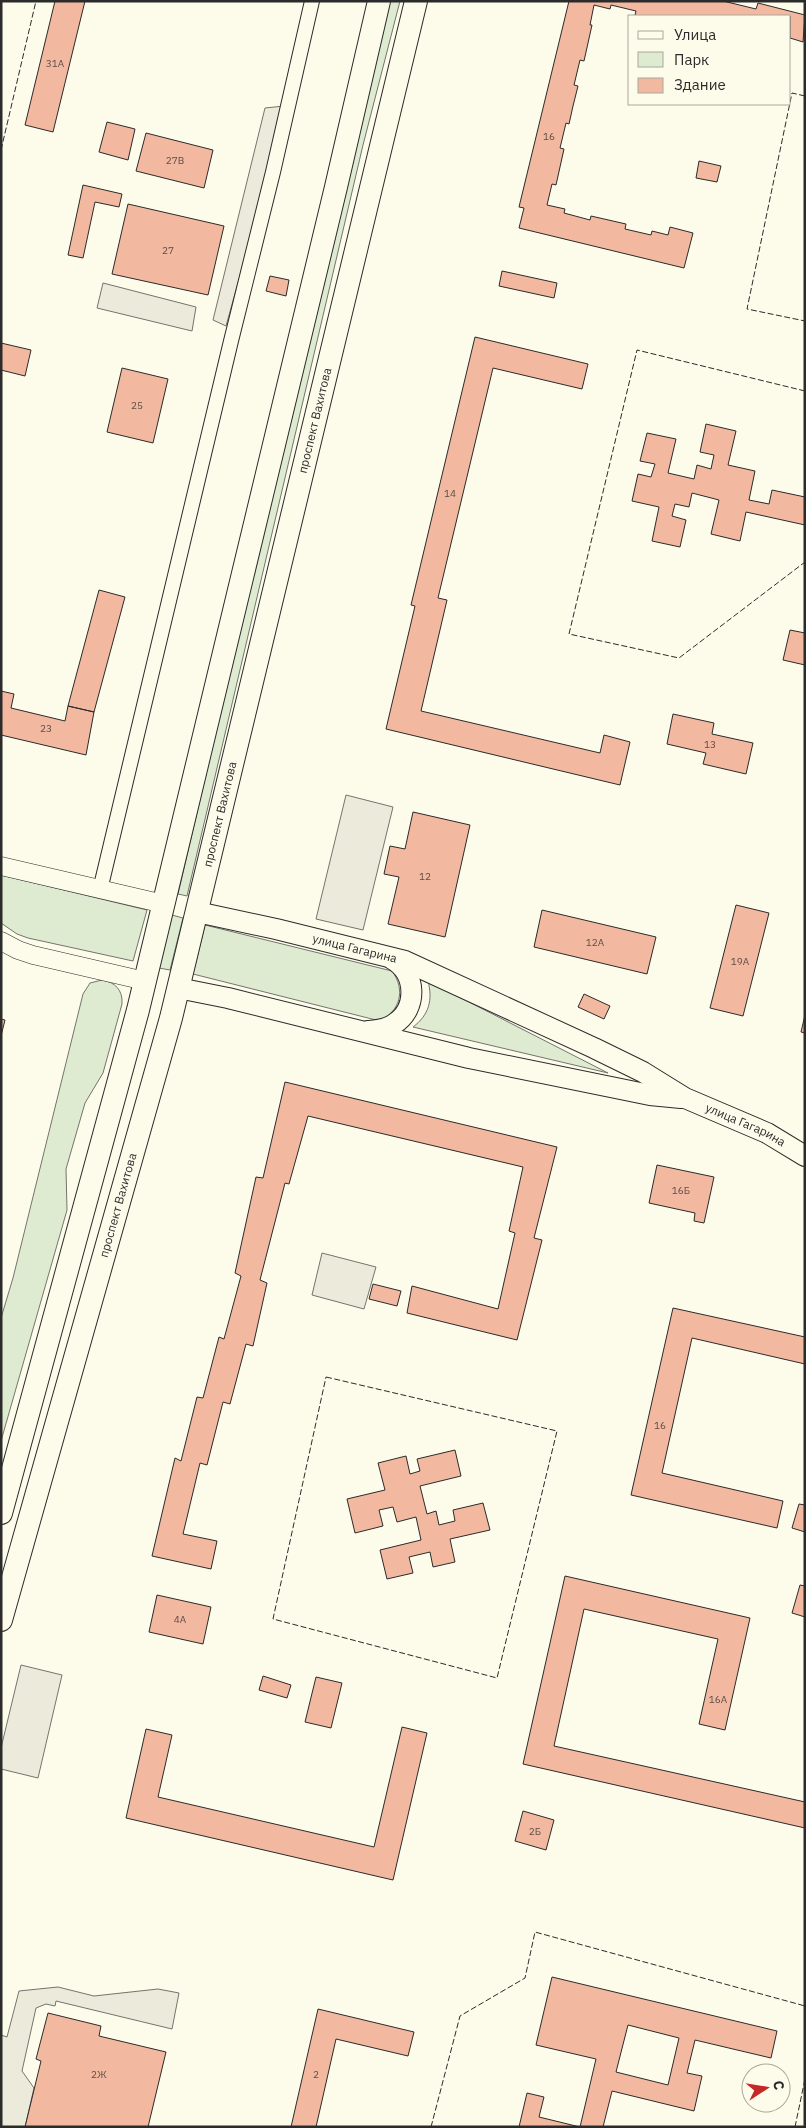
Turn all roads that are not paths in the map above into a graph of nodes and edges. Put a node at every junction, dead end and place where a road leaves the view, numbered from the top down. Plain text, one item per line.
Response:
1 (312, 1) edge
2 (379, 1) edge
3 (416, 1) edge
4 (1, 866) edge
5 (100, 890) junction
6 (164, 904) junction
7 (197, 912) junction
8 (1, 941) edge
9 (379, 954) junction
10 (145, 981) junction
11 (178, 988) junction
12 (361, 1032) junction
13 (686, 1098) junction
14 (805, 1156) edge
15 (1, 1513) edge
16 (1, 1620) edge

1 - 5 street
2 - 6 main road
3 - 7 main road, проспект Вахитова
4 - 5 street, улица Гагарина
5 - 6 street, улица Гагарина
6 - 7 main road, улица Гагарина
6 - 10 main road
7 - 9 main road, улица Гагарина
7 - 11 main road, проспект Вахитова
8 - 10 street, улица Гагарина
9 - 12 main road
9 - 13 main road, улица Гагарина
10 - 11 main road, улица Гагарина
10 - 15 main road
11 - 12 main road, улица Гагарина
11 - 16 main road, проспект Вахитова
12 - 13 main road, улица Гагарина
13 - 14 main road, улица Гагарина

